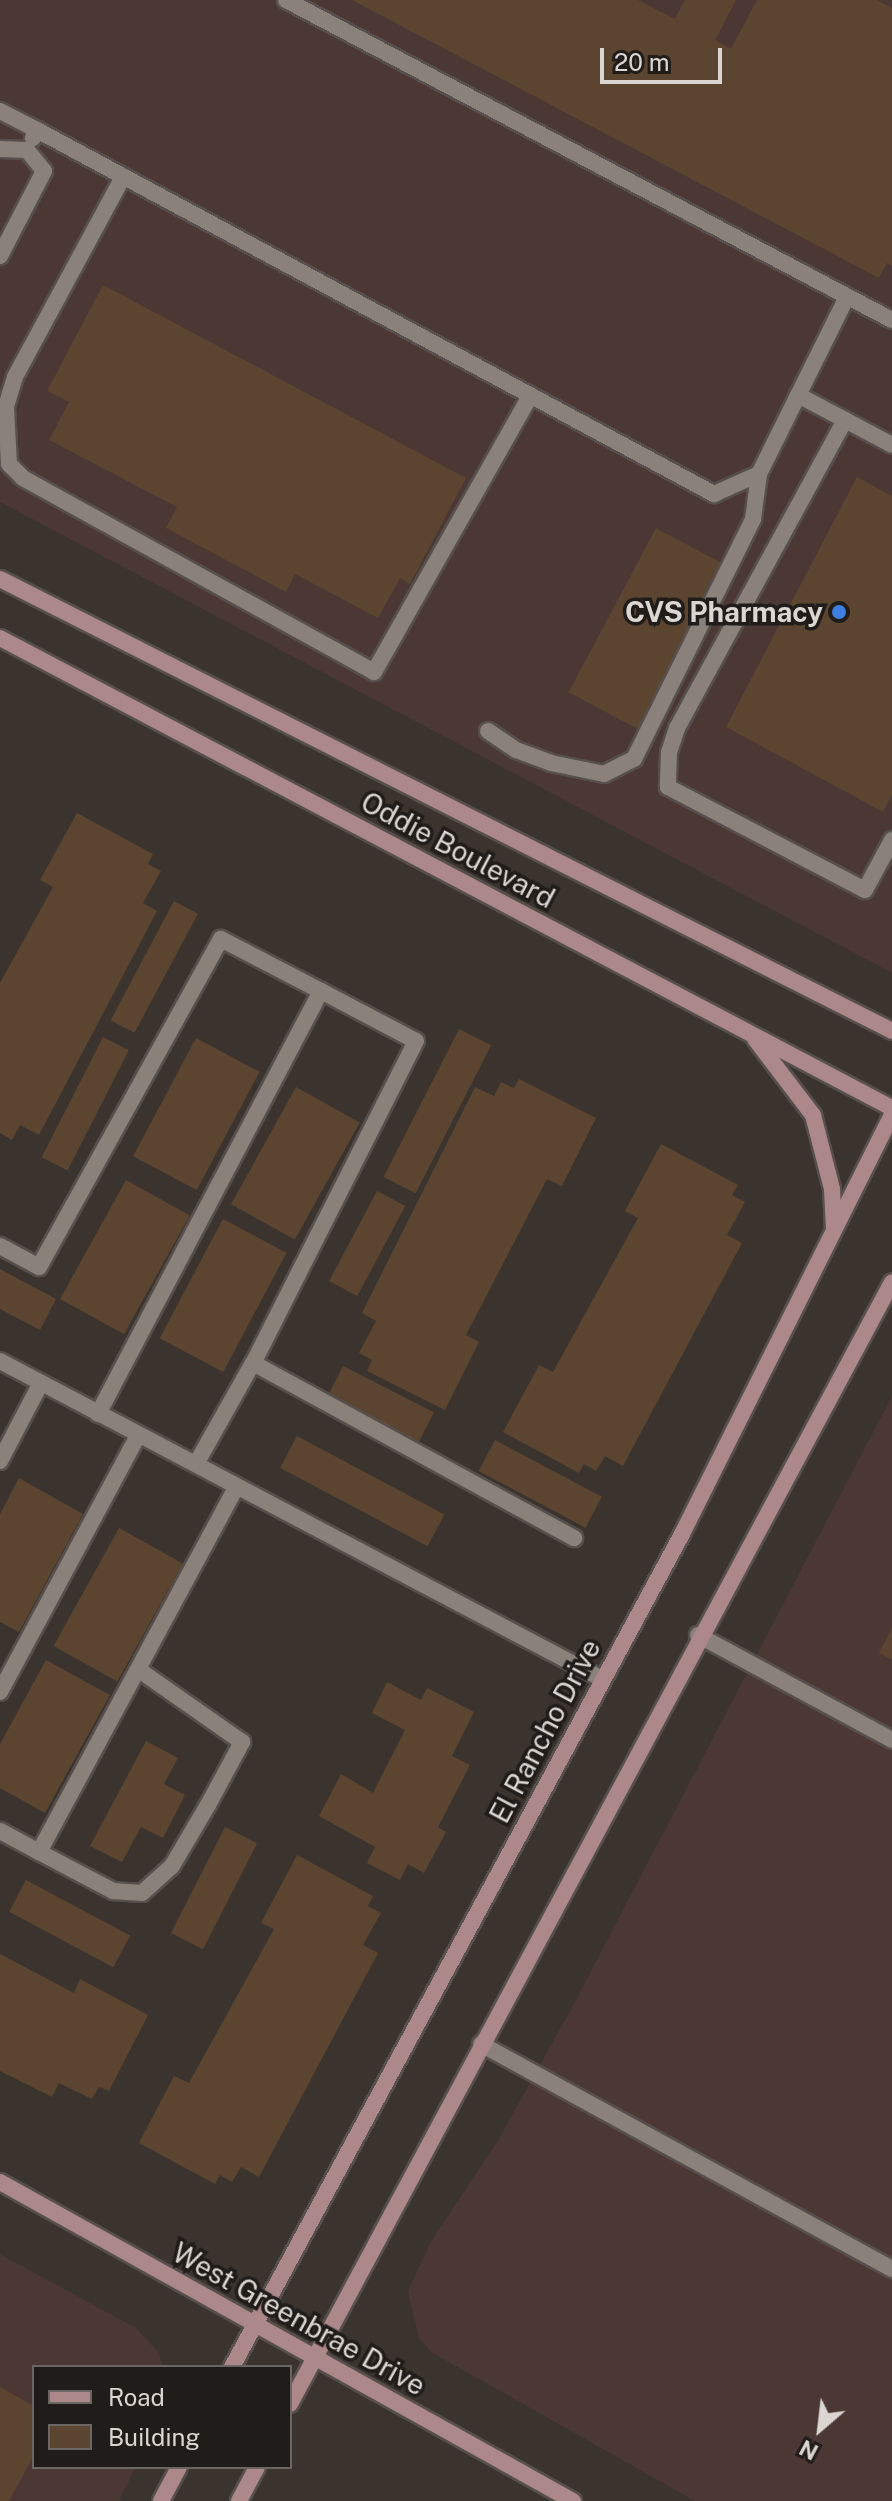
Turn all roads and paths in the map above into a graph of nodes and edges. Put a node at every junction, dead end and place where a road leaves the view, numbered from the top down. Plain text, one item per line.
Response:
1 (286, 0) edge
2 (0, 111) edge
3 (37, 130) junction
4 (0, 149) edge
5 (27, 150) junction
6 (123, 177) junction
7 (0, 256) edge
8 (847, 297) junction
9 (892, 320) edge
10 (531, 395) junction
11 (798, 395) junction
12 (845, 420) junction
13 (892, 445) edge
14 (759, 474) junction
15 (0, 579) edge
16 (0, 638) edge
17 (488, 731) dead end
18 (892, 840) edge
19 (321, 991) junction
20 (749, 1031) junction
21 (892, 1031) edge
22 (892, 1108) edge
23 (892, 1114) edge
24 (834, 1233) junction
25 (0, 1246) edge
26 (892, 1282) edge
27 (887, 1299) edge
28 (0, 1361) edge
29 (253, 1363) junction
30 (41, 1383) junction
31 (98, 1414) junction
32 (138, 1436) junction
33 (0, 1461) edge
34 (196, 1464) junction
35 (236, 1487) junction
36 (574, 1538) dead end
37 (698, 1635) junction
38 (139, 1670) junction
39 (602, 1679) junction
40 (0, 1692) edge
41 (892, 1740) edge
42 (0, 1831) edge
43 (39, 1852) junction
44 (481, 2044) junction
45 (0, 2182) edge
46 (892, 2269) edge
47 (255, 2323) junction
48 (315, 2357) junction
49 (233, 2365) edge
50 (292, 2400) edge
51 (178, 2469) edge
52 (256, 2469) edge
53 (161, 2501) edge
54 (239, 2501) edge
55 (573, 2501) edge

1 - 8 lane
2 - 3 lane
3 - 5 lane
3 - 6 lane
4 - 5 lane
5 - 7 lane
6 - 10 lane
6 - 10 lane
8 - 9 lane
8 - 11 lane
10 - 14 lane
11 - 12 lane
11 - 14 lane
12 - 13 lane
12 - 18 lane
14 - 17 lane
15 - 21 main road, Oddie Boulevard
16 - 20 main road, Oddie Boulevard
19 - 25 lane
19 - 29 lane
19 - 31 lane
20 - 22 main road, Oddie Boulevard
20 - 24 main road
23 - 24 main road, El Rancho Drive
24 - 39 main road, El Rancho Drive
26 - 27 main road
27 - 37 main road
28 - 30 lane
29 - 34 lane
29 - 36 lane
30 - 31 lane
30 - 33 lane
31 - 32 lane
32 - 34 lane
32 - 40 lane
34 - 35 lane
35 - 38 lane
35 - 39 lane
37 - 41 lane
37 - 44 main road
38 - 43 lane
38 - 43 lane
39 - 47 main road, El Rancho Drive
42 - 43 lane
44 - 46 lane
44 - 48 main road
45 - 47 main road, West Greenbrae Drive
47 - 48 main road, West Greenbrae Drive
47 - 49 main road, El Rancho Drive
48 - 50 main road
48 - 55 main road, West Greenbrae Drive
51 - 53 main road
52 - 54 main road

